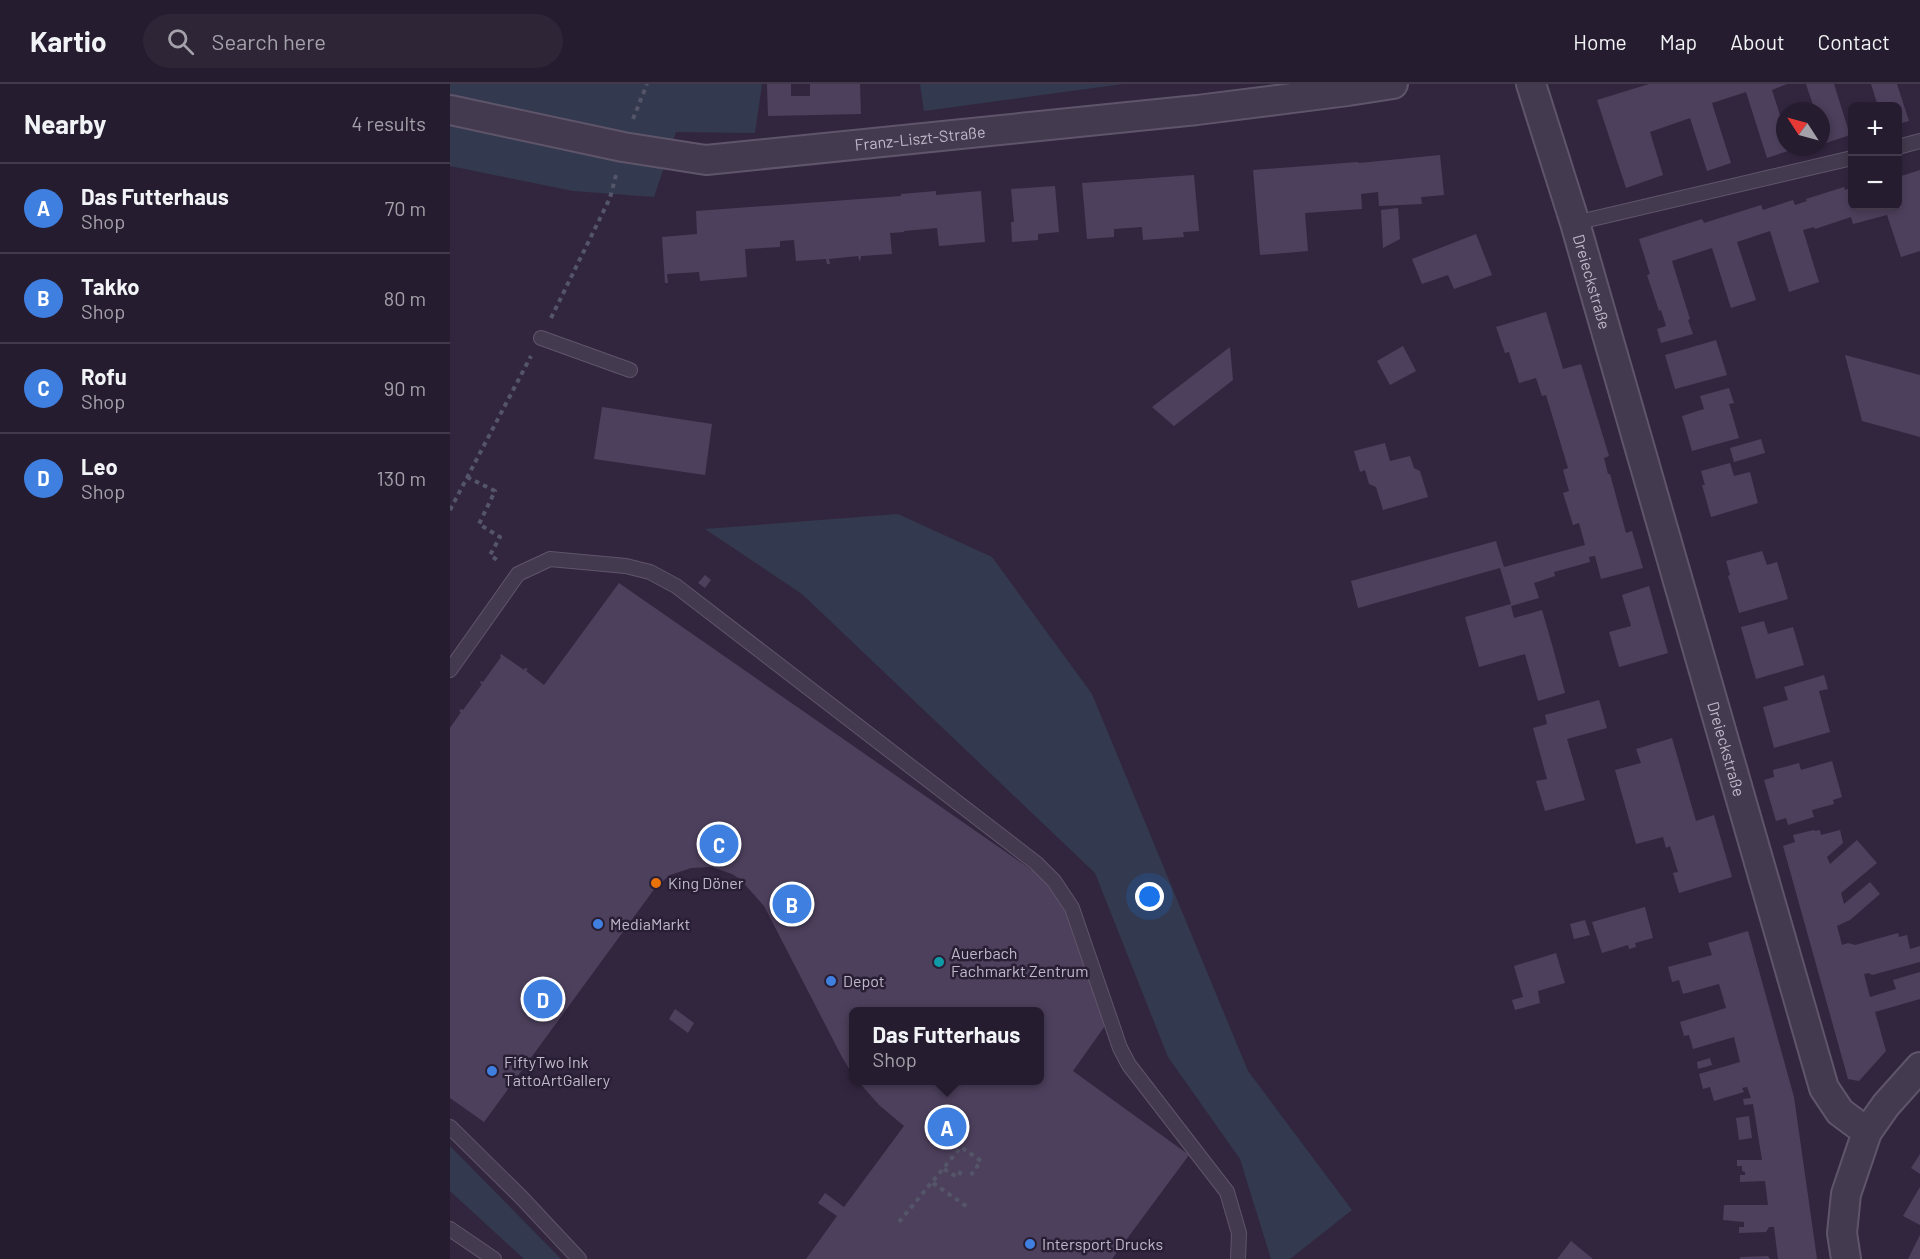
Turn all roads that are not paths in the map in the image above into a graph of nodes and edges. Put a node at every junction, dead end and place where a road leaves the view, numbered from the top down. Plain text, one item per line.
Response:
1 (1393, 84) edge
2 (1531, 84) edge
3 (450, 110) edge
4 (1920, 141) edge
5 (1902, 146) edge
6 (1848, 159) edge
7 (1575, 222) junction
8 (541, 338) road end
9 (630, 370) dead end
10 (450, 670) edge
11 (1920, 1067) edge
12 (450, 1127) edge
13 (1867, 1132) junction
14 (450, 1229) edge
15 (494, 1259) edge
16 (579, 1259) edge
17 (1238, 1259) edge
18 (1846, 1259) edge

1 - 3 street, Franz-Liszt-Straße
2 - 7 street, Dreieckstraße
4 - 5 lane
6 - 7 lane, Dreieckstraße
7 - 13 street, Dreieckstraße
8 - 9 lane
10 - 17 lane
11 - 13 street
12 - 16 lane
13 - 18 street
14 - 15 lane

